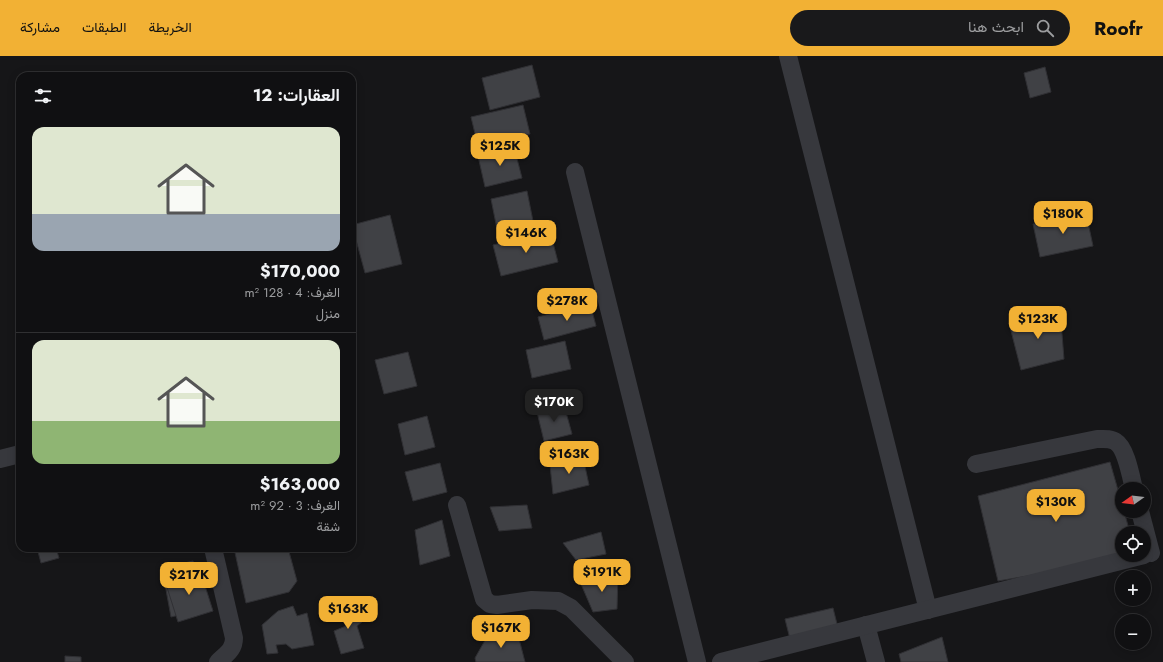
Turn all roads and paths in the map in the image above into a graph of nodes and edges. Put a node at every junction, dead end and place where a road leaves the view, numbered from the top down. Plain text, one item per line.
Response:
1 (788, 56) edge
2 (575, 172) dead end
3 (16, 455) edge
4 (0, 459) edge
5 (976, 464) dead end
6 (1132, 482) edge
7 (457, 505) dead end
8 (214, 552) edge
9 (1116, 562) edge
10 (928, 610) junction
11 (866, 625) junction
12 (218, 662) edge
13 (625, 662) edge
14 (697, 662) edge
15 (721, 662) edge
16 (876, 662) edge

1 - 10 street
2 - 14 street
3 - 4 street
5 - 6 street
7 - 13 street
8 - 12 street
9 - 10 street
10 - 11 street
11 - 15 street
11 - 16 street

